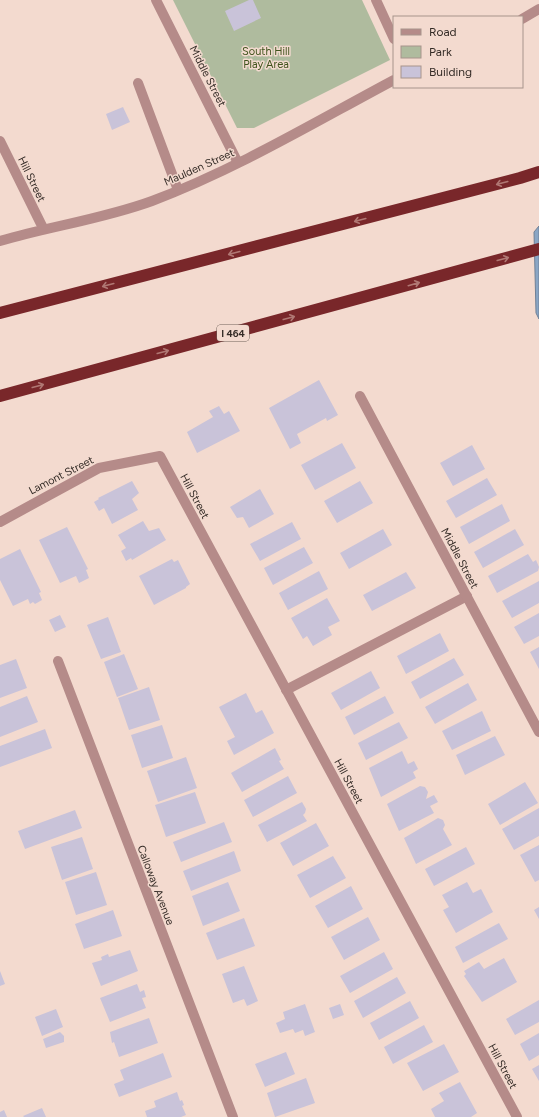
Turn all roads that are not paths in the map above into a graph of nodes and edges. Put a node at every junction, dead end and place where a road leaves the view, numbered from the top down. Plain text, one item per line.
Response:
1 (156, 0) edge
2 (376, 0) edge
3 (539, 9) edge
4 (523, 18) edge
5 (393, 37) edge
6 (393, 81) edge
7 (138, 83) dead end
8 (0, 141) edge
9 (238, 163) junction
10 (539, 172) edge
11 (178, 190) junction
12 (43, 228) junction
13 (0, 241) edge
14 (539, 249) edge
15 (0, 314) edge
16 (0, 396) edge
17 (360, 396) dead end
18 (160, 456) joint
19 (0, 522) edge
20 (467, 596) junction
21 (58, 662) dead end
22 (286, 690) junction
23 (539, 732) edge
24 (233, 1117) edge
25 (518, 1117) edge

1 - 9 street, Middle Street
2 - 5 street
3 - 4 street
6 - 9 street, Maulden Street
7 - 11 street
8 - 12 street, Hill Street
9 - 11 street, Maulden Street
10 -> 15 highway
11 - 12 street, Maulden Street
12 - 13 street, Maulden Street
16 -> 14 highway, I 464
17 - 20 street, Middle Street
18 - 19 street, Lamont Street
18 - 22 street, Hill Street
20 - 22 street
20 - 23 street, Middle Street
21 - 24 street, Calloway Avenue
22 - 25 street, Hill Street

